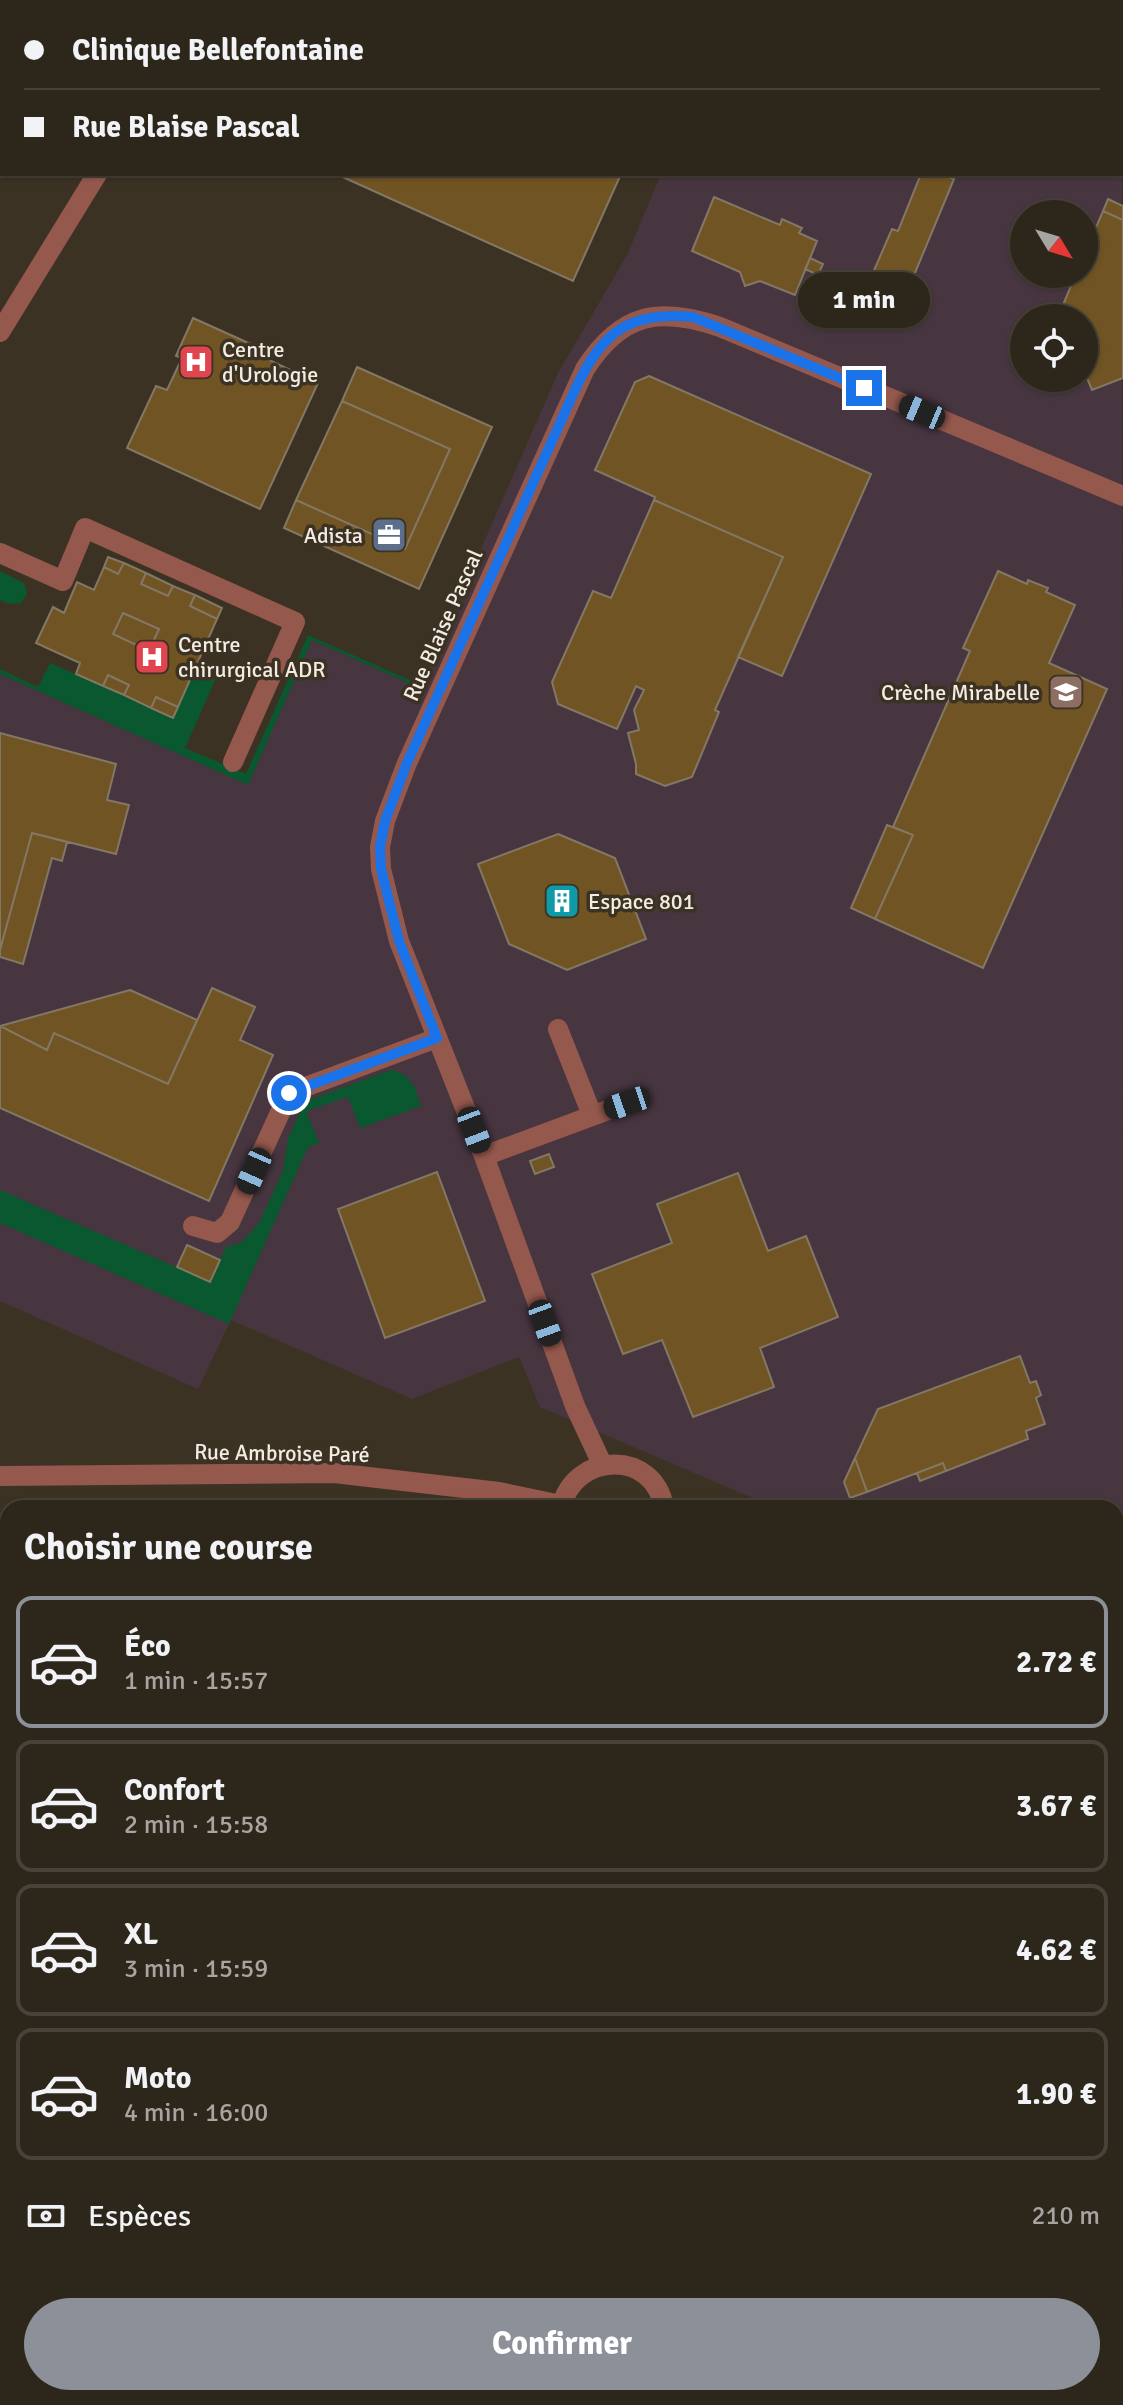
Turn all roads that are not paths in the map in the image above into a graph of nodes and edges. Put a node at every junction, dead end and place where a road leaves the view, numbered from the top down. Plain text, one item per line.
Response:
1 (96, 176) edge
2 (0, 332) edge
3 (1123, 496) edge
4 (0, 553) edge
5 (233, 762) dead end
6 (558, 1029) dead end
7 (437, 1038) junction
8 (627, 1103) dead end
9 (592, 1115) junction
10 (484, 1156) junction
11 (193, 1226) dead end
12 (602, 1464) junction
13 (0, 1476) edge
14 (532, 1500) edge
15 (563, 1500) edge
16 (661, 1500) edge

1 - 2 street
3 - 7 street, Rue Blaise Pascal
4 - 5 street
6 - 9 street
7 - 10 street, Rue Blaise Pascal
7 - 11 street
8 - 9 street
9 - 10 street
10 - 12 street, Rue Blaise Pascal
12 - 15 street
12 - 16 street
13 - 14 street, Rue Ambroise Paré

